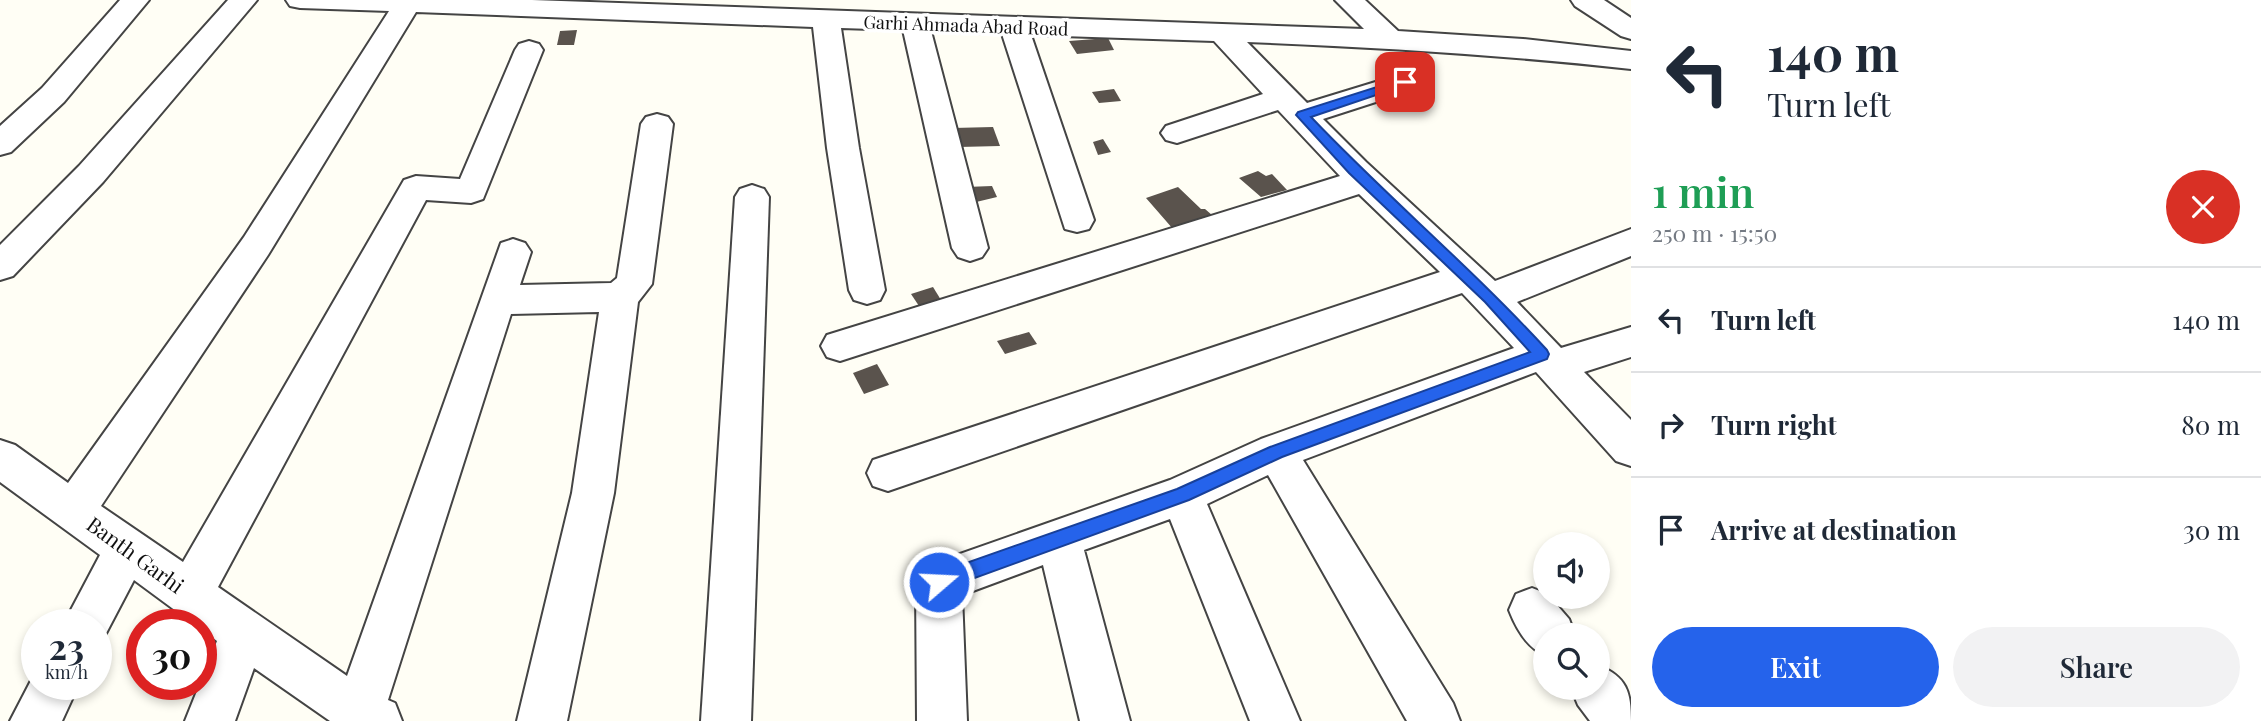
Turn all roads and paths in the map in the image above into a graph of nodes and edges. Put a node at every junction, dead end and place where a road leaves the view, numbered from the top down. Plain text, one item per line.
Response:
1 (135, 0) edge
2 (243, 0) edge
3 (300, 0) edge
4 (1349, 0) edge
5 (1586, 0) edge
6 (387, 3) edge
7 (460, 3) edge
8 (571, 5) edge
9 (726, 8) edge
10 (826, 20) junction
11 (915, 23) junction
12 (1014, 27) junction
13 (1631, 30) edge
14 (1224, 35) junction
15 (1390, 39) junction
16 (529, 50) dead end
17 (1629, 62) edge
18 (1405, 82) dead end
19 (1294, 106) junction
20 (657, 124) dead end
21 (1177, 132) dead end
22 (0, 144) edge
23 (1364, 180) junction
24 (752, 197) dead end
25 (1077, 220) dead end
26 (1631, 242) edge
27 (970, 248) dead end
28 (513, 252) dead end
29 (0, 267) edge
30 (1479, 287) junction
31 (867, 290) dead end
32 (620, 297) junction
33 (497, 300) junction
34 (1631, 342) edge
35 (840, 346) dead end
36 (1547, 360) junction
37 (1631, 449) edge
38 (1276, 452) junction
39 (3, 468) edge
40 (888, 474) dead end
41 (1182, 495) junction
42 (74, 510) junction
43 (1059, 541) junction
44 (128, 548) junction
45 (190, 593) junction
46 (95, 609) edge
47 (244, 631) junction
48 (46, 700) edge
49 (1605, 700) edge
50 (364, 717) edge
51 (35, 721) edge
52 (210, 721) edge
53 (541, 721) edge
54 (726, 721) edge
55 (942, 721) edge
56 (1105, 721) edge
57 (1275, 721) edge
58 (1436, 721) edge
59 (1622, 721) edge

1 - 22 street
2 - 29 street
3 - 6 street, Garhi Ahmada Abad Road
4 - 15 street
5 - 13 street
6 - 7 street, Garhi Ahmada Abad Road
6 - 42 street
7 - 8 street, Garhi Ahmada Abad Road
8 - 9 street, Garhi Ahmada Abad Road
9 - 10 street, Garhi Ahmada Abad Road
10 - 11 street, Garhi Ahmada Abad Road
10 - 31 street
11 - 12 street, Garhi Ahmada Abad Road
11 - 27 street
12 - 14 street, Garhi Ahmada Abad Road
12 - 25 street
14 - 15 street, Garhi Ahmada Abad Road
14 - 19 street
15 - 17 street, Garhi Ahmada Abad Road
16 - 45 street
18 - 19 street
19 - 21 street
19 - 23 street
20 - 32 street
23 - 30 street
23 - 35 street
24 - 54 street
26 - 30 street
28 - 33 street
30 - 36 street
30 - 40 street
32 - 33 street
32 - 53 street
33 - 50 street
34 - 36 street
36 - 37 street
36 - 38 street
38 - 41 street
38 - 58 street
39 - 42 street, Banth Garhi
41 - 43 street
41 - 57 street
42 - 44 street, Banth Garhi
43 - 55 street
43 - 56 street
44 - 45 street, Banth Garhi
44 - 46 street
45 - 47 street, Banth Garhi
47 - 50 street, Banth Garhi
47 - 52 street
48 - 51 street
49 - 59 street

